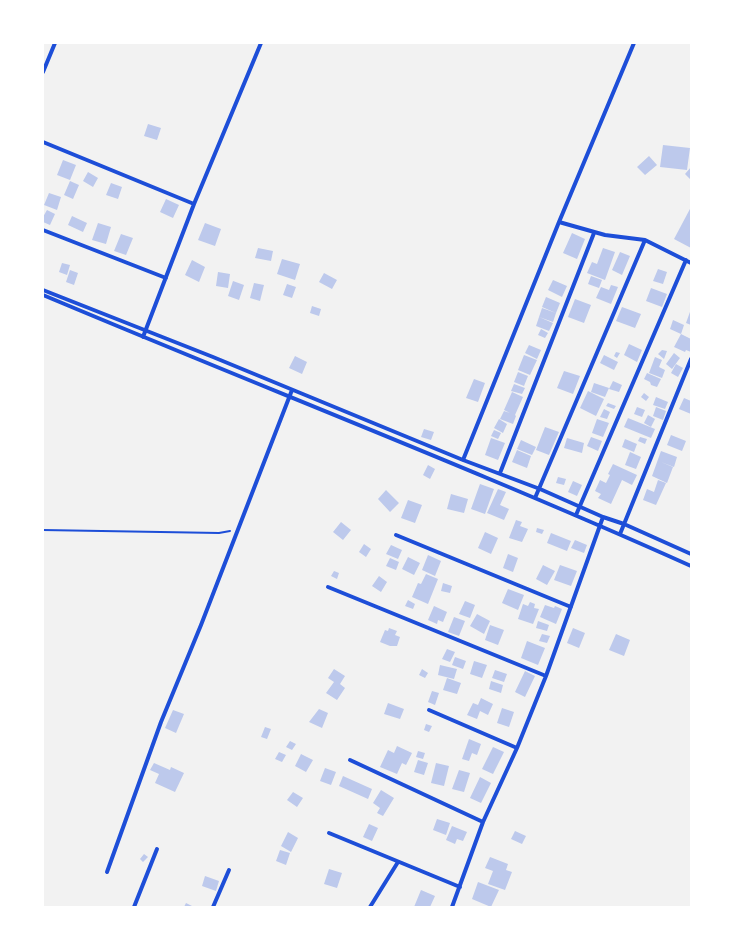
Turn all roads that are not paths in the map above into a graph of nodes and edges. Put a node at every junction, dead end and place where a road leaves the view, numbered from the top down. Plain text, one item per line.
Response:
1 (54, 43) edge
2 (261, 43) edge
3 (634, 43) edge
4 (43, 72) edge
5 (43, 142) edge
6 (194, 204) junction
7 (559, 222) junction
8 (43, 230) edge
9 (594, 233) junction
10 (645, 240) junction
11 (686, 260) junction
12 (691, 263) edge
13 (166, 278) junction
14 (43, 290) edge
15 (43, 295) edge
16 (146, 330) junction
17 (144, 337) junction
18 (691, 358) edge
19 (292, 390) junction
20 (289, 398) junction
21 (463, 460) junction
22 (500, 473) junction
23 (540, 489) junction
24 (535, 498) junction
25 (579, 506) junction
26 (576, 515) junction
27 (603, 517) junction
28 (624, 524) junction
29 (600, 525) junction
30 (620, 534) junction
31 (396, 535) dead end
32 (691, 554) edge
33 (691, 566) edge
34 (328, 587) dead end
35 (571, 607) junction
36 (546, 676) junction
37 (429, 710) dead end
38 (517, 748) junction
39 (350, 760) dead end
40 (483, 822) junction
41 (329, 833) dead end
42 (157, 849) dead end
43 (398, 862) junction
44 (229, 870) dead end
45 (107, 872) dead end
46 (460, 887) junction
47 (134, 907) edge
48 (213, 907) edge
49 (370, 907) edge
50 (452, 907) edge

1 - 4 street
2 - 6 street
3 - 7 street
5 - 6 street
6 - 13 street
7 - 9 street
7 - 21 street
8 - 13 street
9 - 10 street
9 - 22 street
10 - 11 street
10 - 23 street
11 - 12 street
11 - 25 street
13 - 16 street
14 - 16 street
15 - 17 street
16 - 17 street
16 - 19 street
17 - 20 street
18 - 28 street
19 - 20 street
19 - 21 street
20 - 24 street
20 - 45 street
21 - 22 street
22 - 23 street
23 - 24 street
23 - 25 street
24 - 26 street
25 - 26 street
25 - 27 street
26 - 29 street
27 - 28 street
27 - 29 street
28 - 30 street
28 - 32 street
29 - 30 street
29 - 35 street
30 - 33 street
31 - 35 street
34 - 36 street
35 - 36 street
36 - 38 street
37 - 38 street
38 - 40 street
39 - 40 street
40 - 46 street
41 - 43 street
42 - 47 street
43 - 46 street
43 - 49 street
44 - 48 street
46 - 50 street

